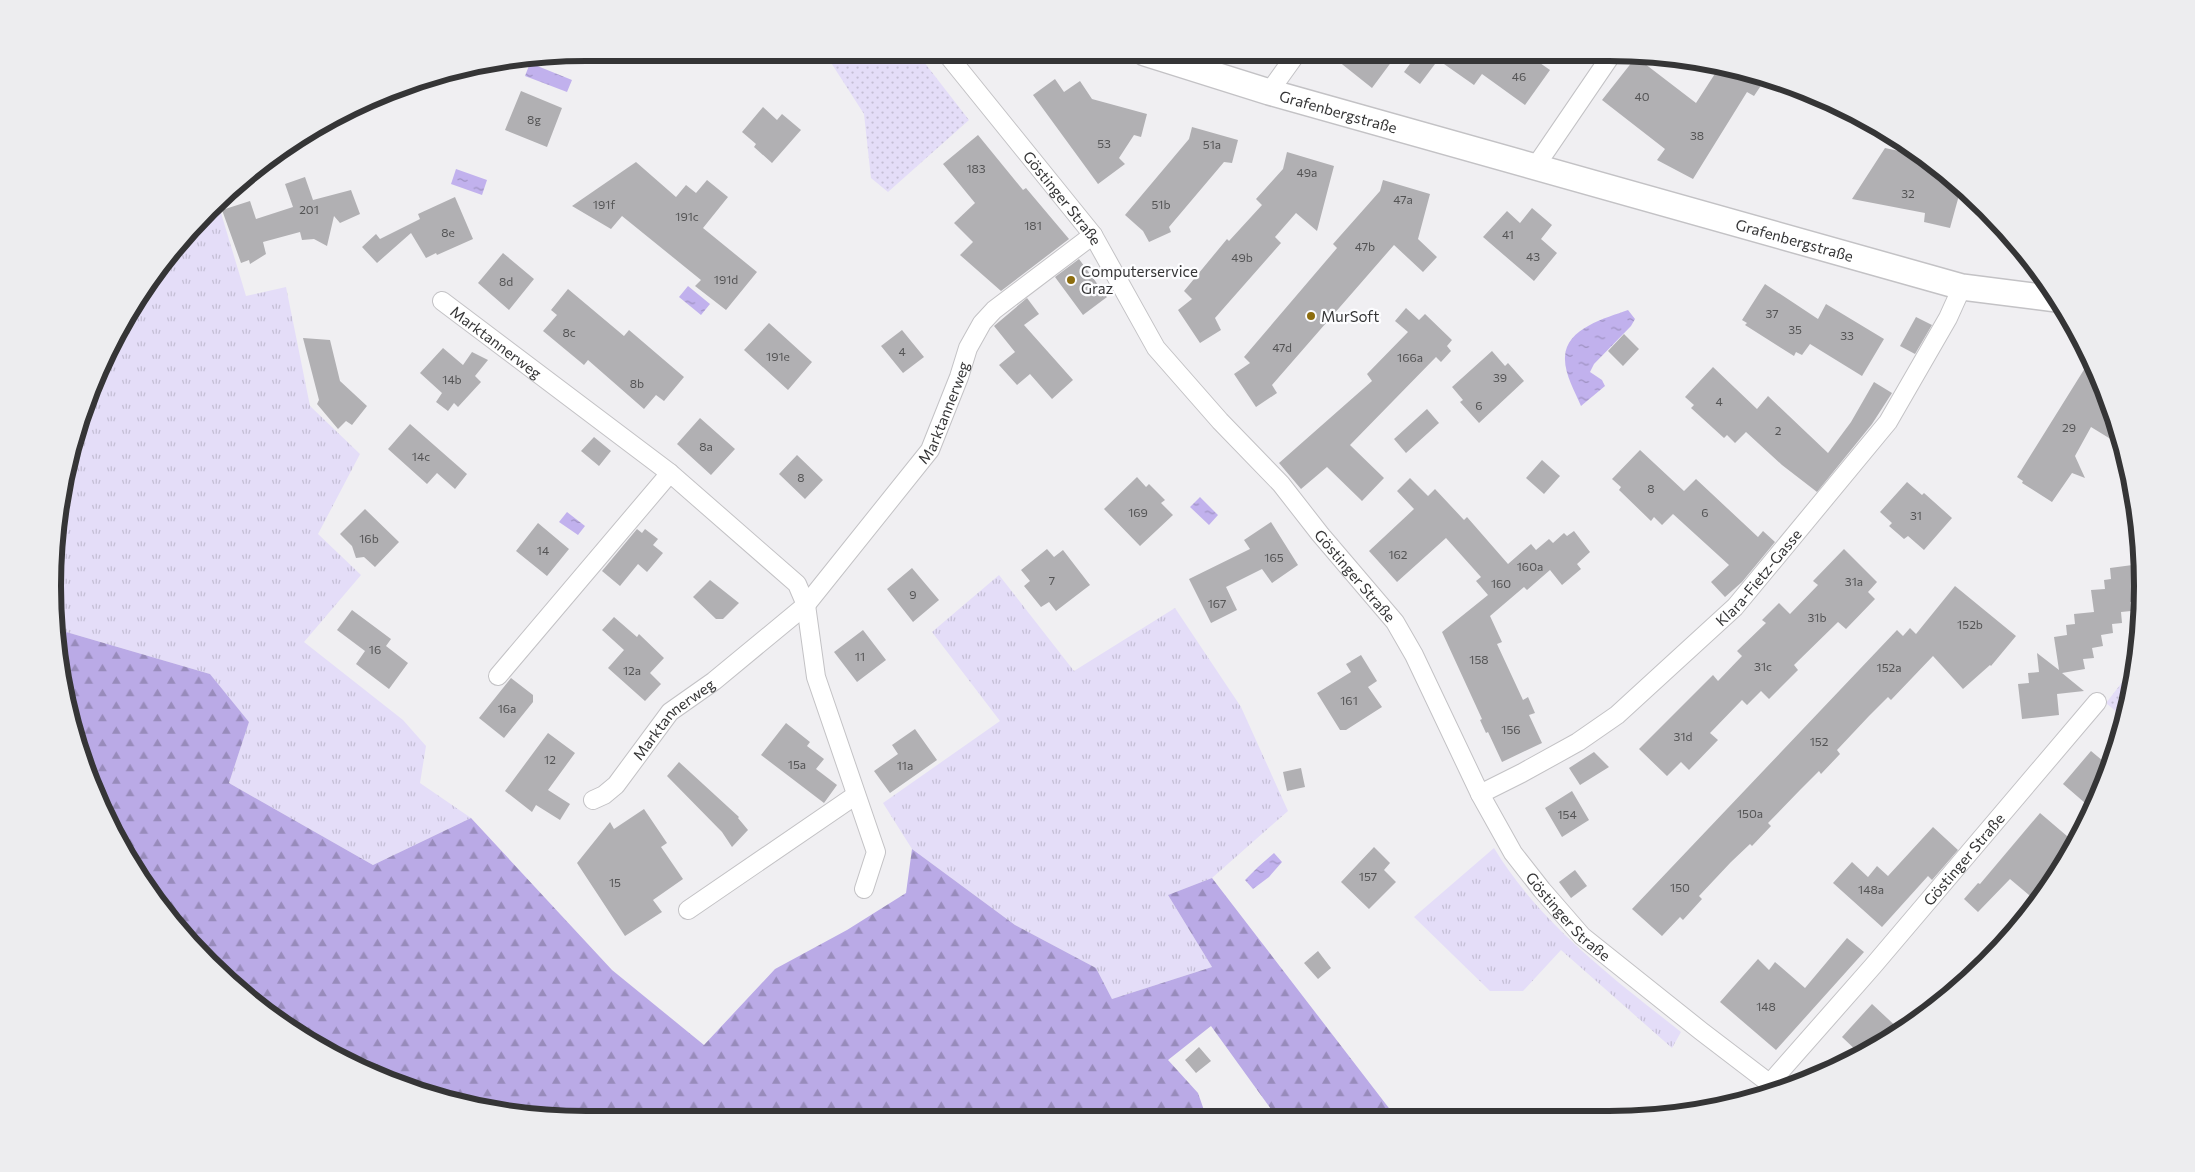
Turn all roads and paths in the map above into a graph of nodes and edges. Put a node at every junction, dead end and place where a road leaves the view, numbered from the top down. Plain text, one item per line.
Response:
1 (952, 61) edge
2 (1170, 61) edge
3 (1291, 61) edge
4 (1607, 61) edge
5 (1269, 92) junction
6 (1535, 167) junction
7 (1093, 235) junction
8 (1962, 287) junction
9 (2047, 298) edge
10 (442, 301) dead end
11 (670, 473) junction
12 (806, 605) junction
13 (498, 676) dead end
14 (2096, 702) dead end
15 (1480, 794) junction
16 (856, 795) junction
17 (593, 800) dead end
18 (864, 889) dead end
19 (688, 910) dead end
20 (1776, 1084) edge
21 (1772, 1085) edge

1 - 7 street, Göstinger Straße
2 - 5 street, Grafenbergstraße
3 - 5 street
4 - 6 street
5 - 6 street, Grafenbergstraße
6 - 8 street, Grafenbergstraße
7 - 12 street, Marktannerweg
7 - 15 street, Göstinger Straße
8 - 9 street, Grafenbergstraße
8 - 15 street, Klara-Fietz-Gasse
10 - 11 street, Marktannerweg
11 - 12 street, Marktannerweg
11 - 13 street
12 - 16 street, Marktannerweg
12 - 17 street, Marktannerweg
14 - 20 street, Göstinger Straße
15 - 21 street, Göstinger Straße
16 - 18 street, Marktannerweg
16 - 19 street

